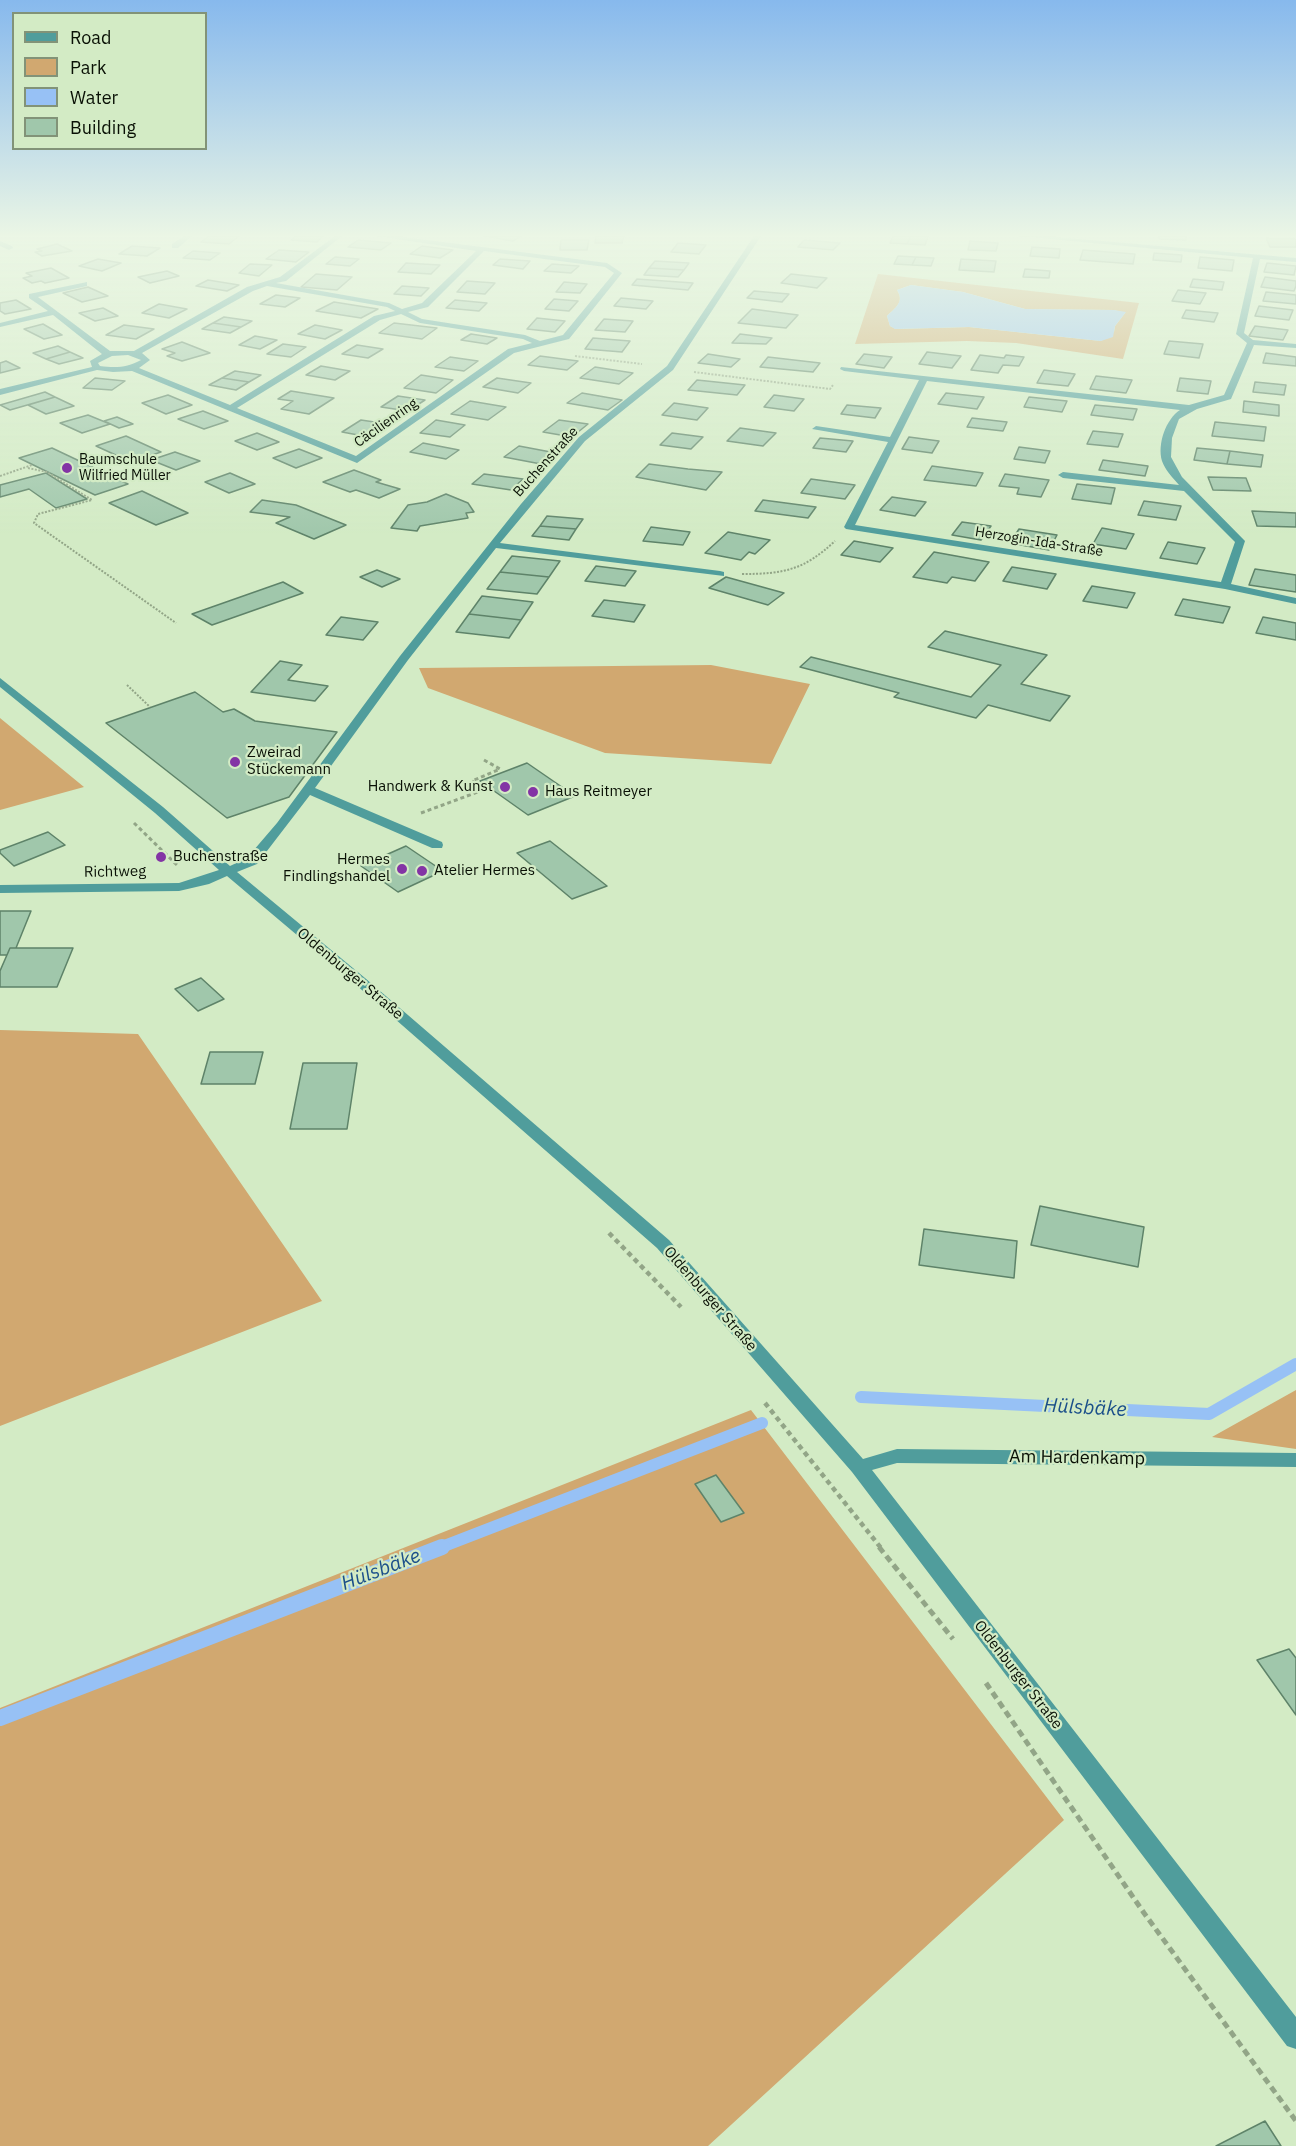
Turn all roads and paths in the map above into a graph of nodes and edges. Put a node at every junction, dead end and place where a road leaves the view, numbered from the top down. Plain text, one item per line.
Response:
1 (85, 336) edge
2 (166, 336) edge
3 (347, 336) edge
4 (525, 336) edge
5 (567, 336) edge
6 (691, 336) edge
7 (1243, 336) edge
8 (1251, 342) junction
9 (540, 344) junction
10 (1296, 346) edge
11 (136, 353) junction
12 (108, 354) junction
13 (97, 368) junction
14 (134, 368) junction
15 (670, 368) junction
16 (844, 369) joint
17 (924, 379) junction
18 (0, 392) edge
19 (1189, 408) junction
20 (229, 409) junction
21 (816, 429) dead end
22 (891, 440) junction
23 (32, 465) dead end
24 (28, 468) junction
25 (0, 476) edge
26 (1063, 476) dead end
27 (1189, 489) junction
28 (849, 527) junction
29 (494, 545) junction
30 (720, 574) joint
31 (1225, 586) junction
32 (1296, 601) edge
33 (176, 623) dead end
34 (0, 681) edge
35 (127, 685) dead end
36 (150, 707) dead end
37 (484, 760) dead end
38 (308, 789) junction
39 (389, 824) junction
40 (437, 845) dead end
41 (228, 872) junction
42 (0, 889) edge
43 (604, 1228) dead end
44 (687, 1313) dead end
45 (757, 1393) dead end
46 (1296, 1460) edge
47 (859, 1467) junction
48 (954, 1641) dead end
49 (983, 1678) dead end
50 (1296, 2037) edge
51 (1296, 2121) edge

1 - 12 street
2 - 11 street
3 - 20 street
4 - 9 street
5 - 9 street, Cäcilienring
6 - 15 street, Buchenstraße
7 - 8 street
8 - 10 street
8 - 19 street
9 - 15 path
9 - 20 street, Cäcilienring
11 - 12 street
11 - 14 street
12 - 13 street
13 - 14 street, Cäcilienring
13 - 18 street, Cäcilienring
14 - 20 street, Cäcilienring
15 - 16 path
15 - 29 street, Buchenstraße
16 - 17 street
17 - 19 street
17 - 22 street
19 - 27 street
21 - 22 street
22 - 28 street
23 - 24 path
24 - 25 path
24 - 33 path
26 - 27 street
27 - 31 street
28 - 30 path
28 - 31 street, Herzogin-Ida-Straße
29 - 30 street
29 - 38 street, Buchenstraße
31 - 32 street, Herzogin-Ida-Straße
34 - 41 street, Oldenburger Straße
35 - 36 path
37 - 39 path
38 - 39 street
38 - 41 street, Buchenstraße
39 - 40 street
41 - 42 street, Richtweg
41 - 47 street, Oldenburger Straße
43 - 44 path
45 - 48 path
46 - 47 street, Am Hardenkamp
47 - 50 street, Oldenburger Straße
49 - 51 path

